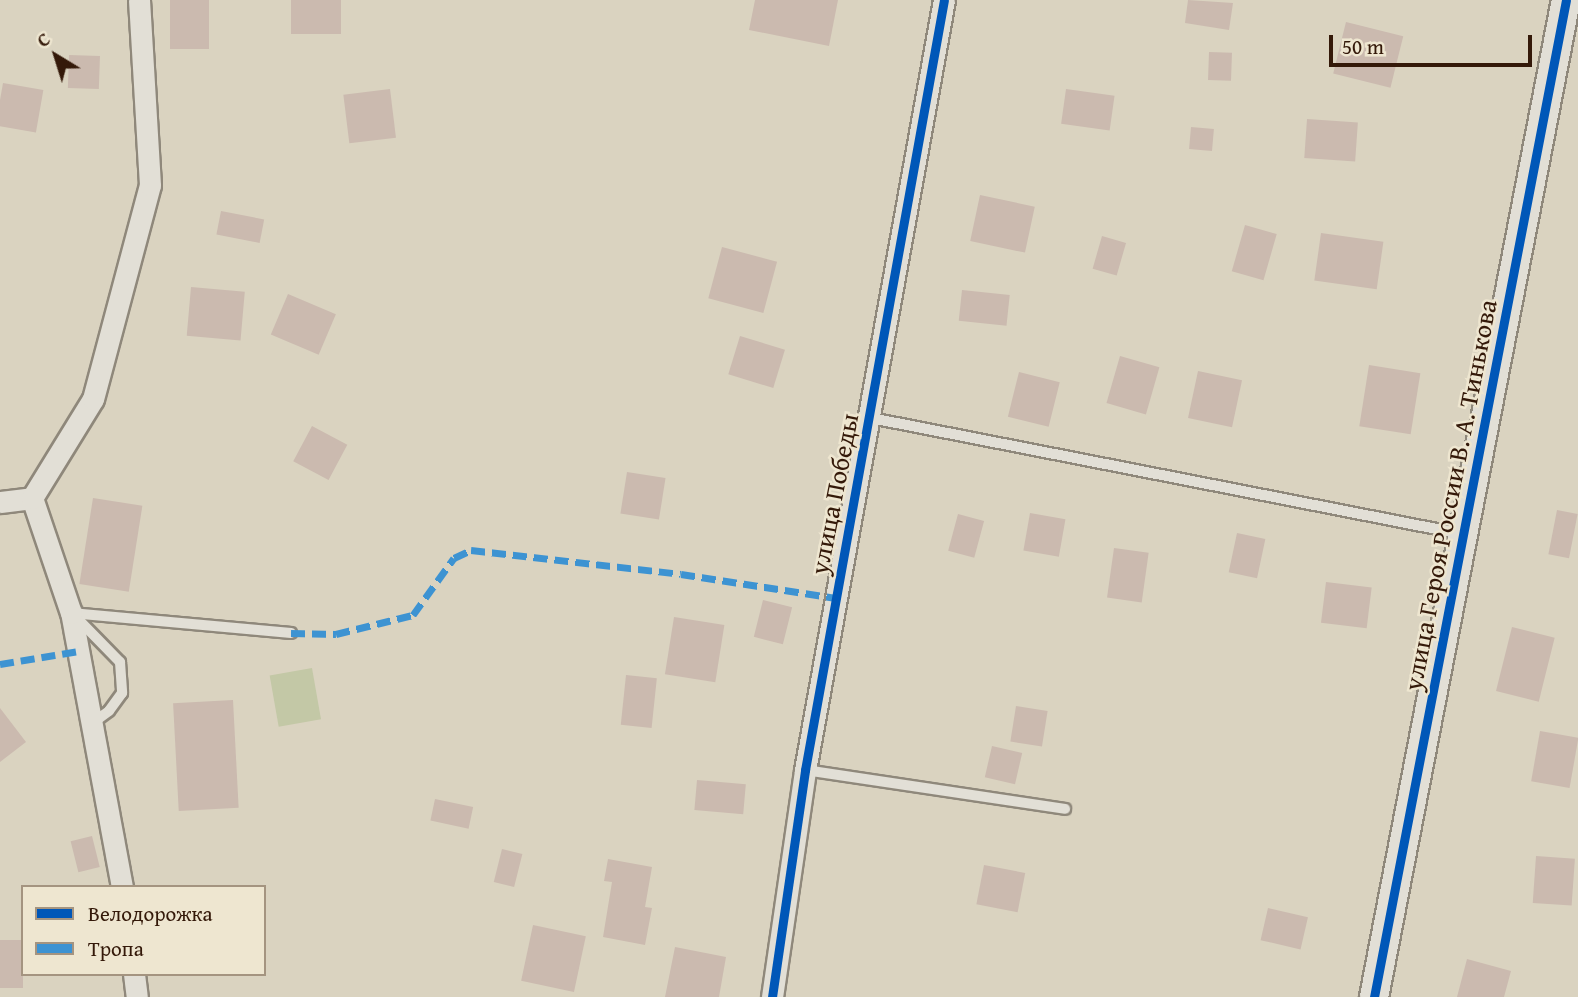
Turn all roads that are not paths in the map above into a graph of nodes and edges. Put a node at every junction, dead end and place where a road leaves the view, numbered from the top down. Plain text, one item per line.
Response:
1 (139, 0) edge
2 (944, 0) edge
3 (1566, 0) edge
4 (871, 418) junction
5 (32, 498) junction
6 (0, 502) edge
7 (1464, 535) junction
8 (71, 613) junction
9 (290, 633) dead end
10 (94, 722) junction
11 (805, 770) junction
12 (1065, 809) dead end
13 (122, 885) edge
14 (134, 976) edge
15 (136, 997) edge
16 (772, 997) edge
17 (1374, 997) edge

1 - 5 street
2 - 4 street, улица Победы
3 - 7 street, улица Героя России В. А. Тинькова
4 - 7 lane
4 - 11 street, улица Победы
5 - 6 street
5 - 8 street
7 - 17 street, улица Героя России В. А. Тинькова
8 - 9 lane
8 - 10 street
8 - 10 lane
10 - 13 street
11 - 12 lane
11 - 16 street, улица Победы
14 - 15 street

